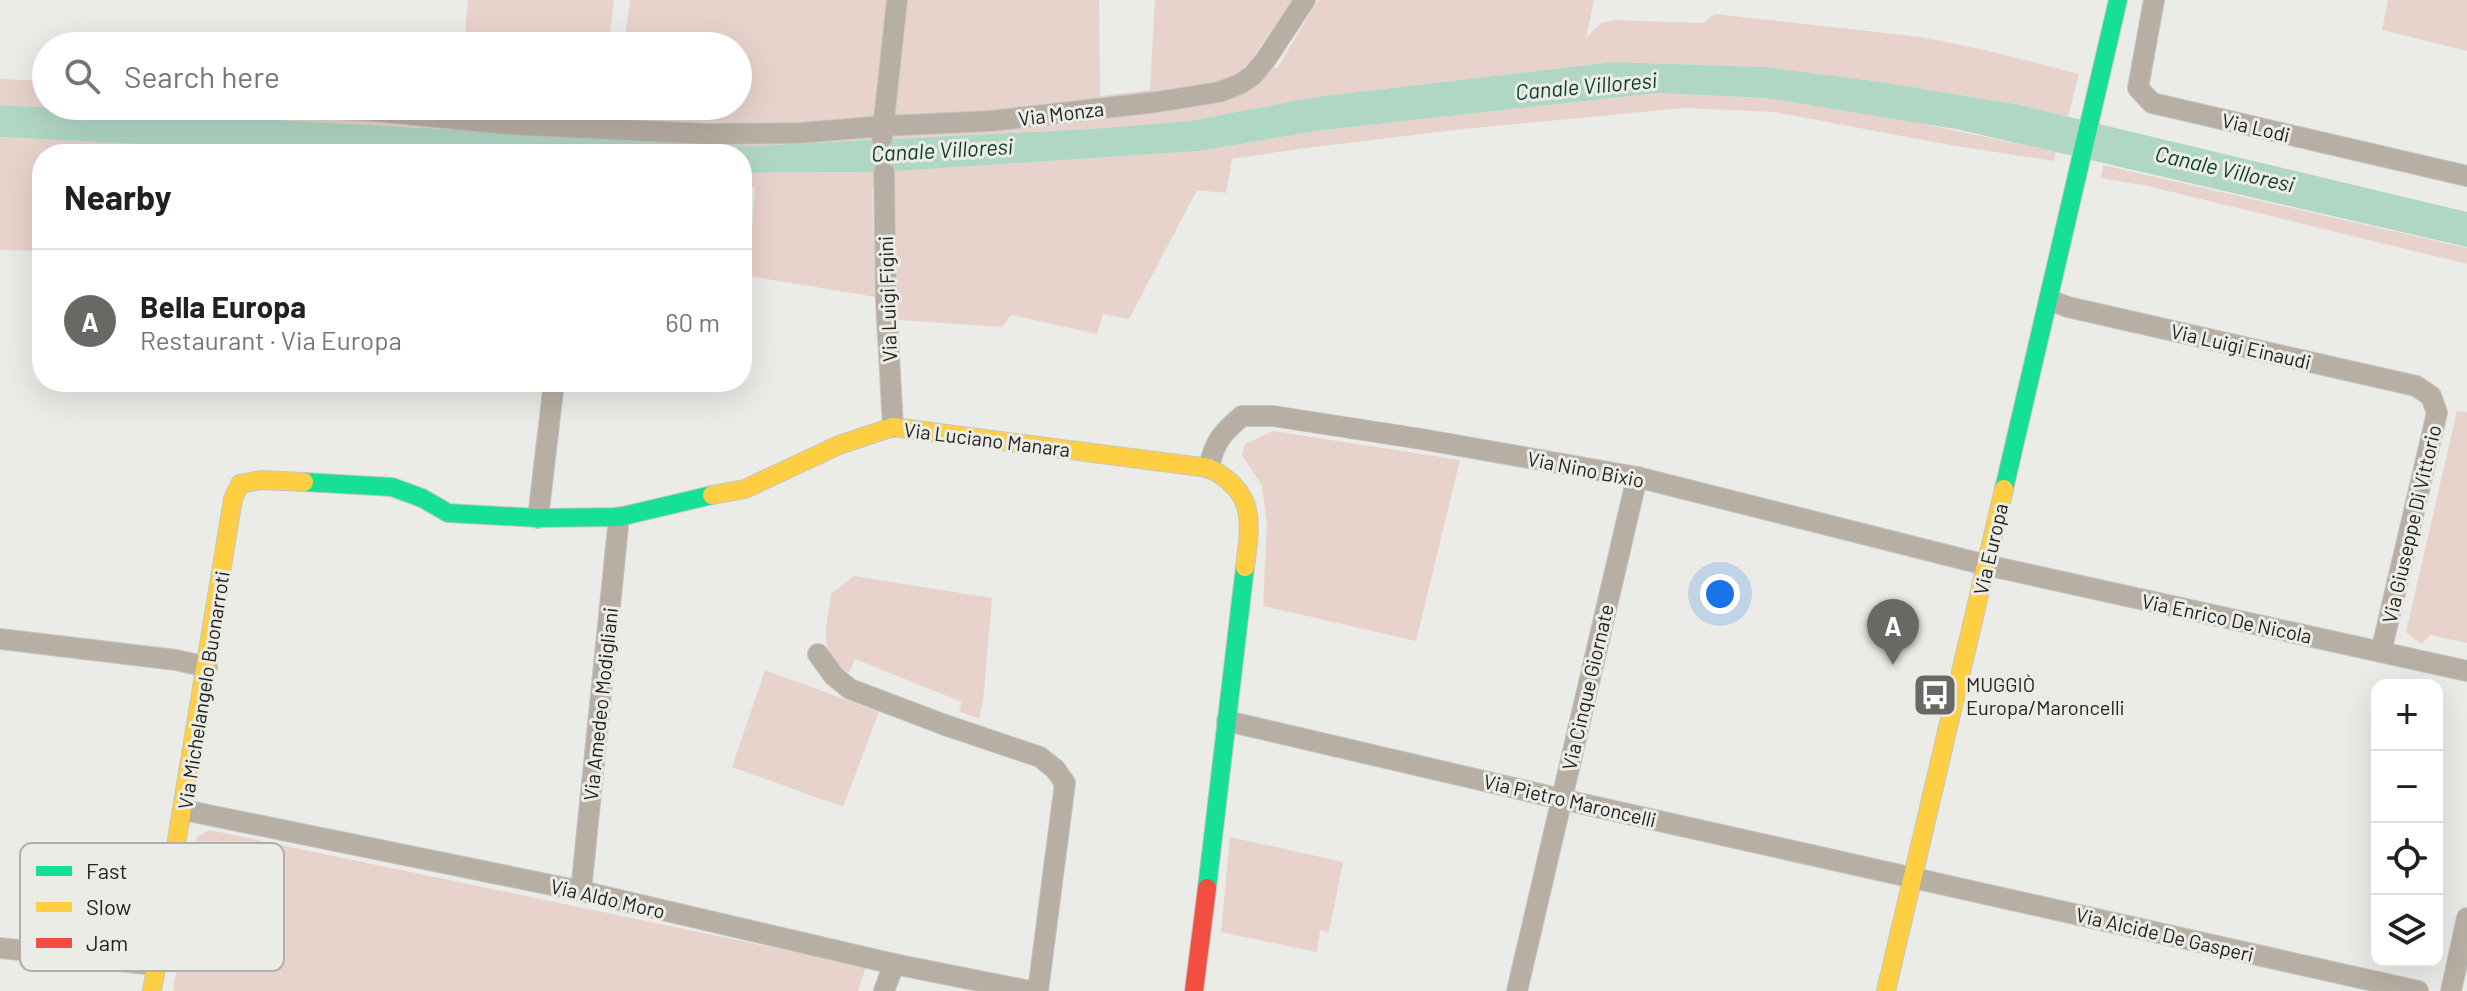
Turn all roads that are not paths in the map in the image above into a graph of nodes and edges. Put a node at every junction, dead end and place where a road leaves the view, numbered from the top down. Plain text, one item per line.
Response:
1 (897, 0) edge
2 (1305, 0) edge
3 (2118, 0) edge
4 (2154, 0) edge
5 (465, 120) edge
6 (883, 132) junction
7 (884, 172) dead end
8 (2467, 176) edge
9 (2049, 300) junction
10 (553, 392) edge
11 (2431, 396) joint
12 (893, 427) junction
13 (1209, 468) junction
14 (1637, 477) junction
15 (240, 484) joint
16 (619, 517) junction
17 (538, 518) junction
18 (1986, 565) junction
19 (0, 639) edge
20 (2381, 652) junction
21 (818, 654) dead end
22 (207, 667) junction
23 (2467, 671) edge
24 (1227, 721) junction
25 (1561, 799) junction
26 (184, 810) junction
27 (178, 843) edge
28 (1913, 877) junction
29 (581, 891) junction
30 (2467, 918) edge
31 (0, 948) edge
32 (20, 950) edge
33 (894, 964) junction
34 (155, 971) edge
35 (152, 991) edge
36 (884, 991) edge
37 (1030, 991) edge
38 (1038, 991) edge
39 (1194, 991) edge
40 (1517, 991) edge
41 (1886, 991) edge
42 (2418, 991) edge
43 (2451, 991) edge

1 - 6 street
2 - 6 street, Via Monza
3 - 9 street, Via Europa
4 - 8 street, Via Lodi
5 - 6 street, Via Monza
7 - 12 street, Via Luigi Figini
9 - 11 street, Via Luigi Einaudi
9 - 18 street, Via Europa
10 - 17 street
11 - 20 street, Via Giuseppe Di Vittorio
12 - 13 street, Via Luciano Manara
12 - 16 street, Via Luciano Manara
13 - 14 street, Via Nino Bixio
13 - 24 street, Via Luciano Manara
14 - 18 street, Via Nino Bixio
14 - 25 street, Via Cinque Giornate
15 - 17 street, Via Luciano Manara
15 - 22 street, Via Michelangelo Buonarroti
16 - 17 street, Via Luciano Manara
16 - 29 street, Via Amedeo Modigliani
18 - 20 street, Via Enrico De Nicola
18 - 28 street, Via Europa
19 - 22 street
20 - 23 street, Via Enrico De Nicola
21 - 38 street
22 - 26 street, Via Michelangelo Buonarroti
24 - 25 street, Via Pietro Maroncelli
24 - 39 street, Via Luciano Manara
25 - 28 street, Via Pietro Maroncelli
25 - 40 street, Via Cinque Giornate
26 - 27 street, Via Michelangelo Buonarroti
26 - 29 street, Via Aldo Moro
28 - 41 street, Via Europa
28 - 42 street, Via Alcide De Gasperi
29 - 33 street, Via Aldo Moro
30 - 43 street
31 - 32 street
33 - 36 street
33 - 37 street, Via Aldo Moro
34 - 35 street, Via Michelangelo Buonarroti

